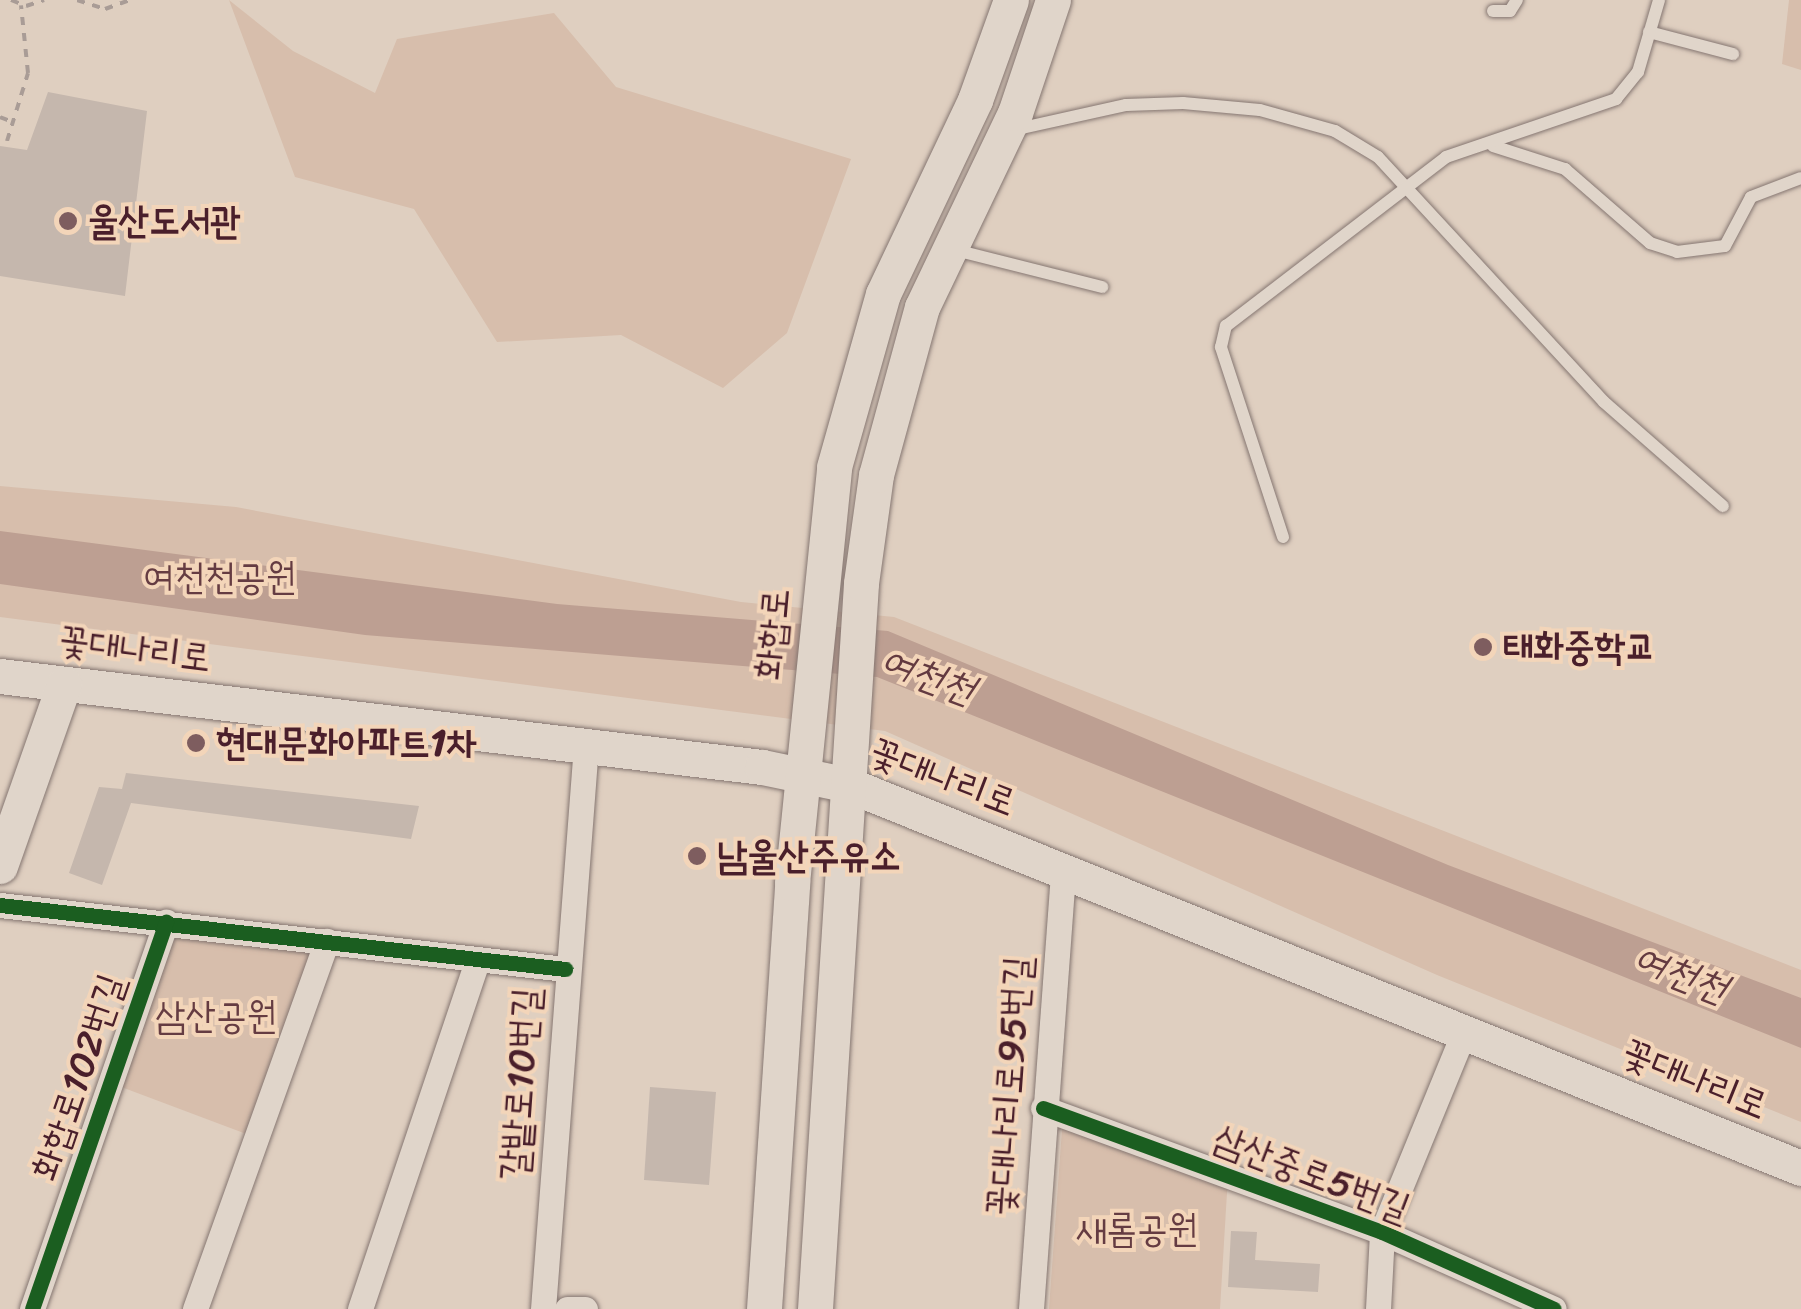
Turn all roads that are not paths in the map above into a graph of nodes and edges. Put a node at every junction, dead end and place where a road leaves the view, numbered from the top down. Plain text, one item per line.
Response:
1 (1010, 0) edge
2 (1053, 0) edge
3 (1517, 0) edge
4 (1659, 0) edge
5 (1493, 10) dead end
6 (1649, 32) junction
7 (1733, 54) dead end
8 (1006, 132) junction
9 (1493, 146) junction
10 (1801, 178) edge
11 (1406, 183) junction
12 (948, 248) junction
13 (1102, 287) dead end
14 (1723, 506) dead end
15 (1283, 537) dead end
16 (0, 676) edge
17 (64, 684) junction
18 (586, 746) junction
19 (802, 774) junction
20 (848, 785) junction
21 (0, 866) edge
22 (1062, 869) junction
23 (0, 904) edge
24 (166, 922) junction
25 (327, 940) junction
26 (478, 960) junction
27 (564, 969) junction
28 (1464, 1032) junction
29 (1043, 1108) junction
30 (1801, 1168) edge
31 (1382, 1232) junction
32 (32, 1309) edge
33 (194, 1309) edge
34 (360, 1309) edge
35 (544, 1309) edge
36 (568, 1309) edge
37 (585, 1309) edge
38 (764, 1309) edge
39 (816, 1309) edge
40 (1031, 1309) edge
41 (1378, 1309) edge
42 (1554, 1309) edge

1 - 19 main road, 화합로
2 - 8 main road
3 - 5 lane
4 - 6 lane
6 - 7 lane
6 - 9 lane
8 - 11 lane
8 - 12 main road
9 - 10 lane
9 - 11 lane
11 - 14 lane
11 - 15 lane
12 - 13 lane
12 - 20 main road
16 - 17 main road, 꽃대나리로
17 - 18 main road, 꽃대나리로
17 - 21 main road
18 - 19 main road, 꽃대나리로
18 - 27 street, 갈밭로10번길
19 - 20 main road, 꽃대나리로
19 - 38 main road, 화합로
20 - 22 main road, 꽃대나리로
20 - 39 main road
22 - 28 main road, 꽃대나리로
22 - 29 street, 꽃대나리로95번길
23 - 24 street, 화합로102번길
24 - 25 street, 화합로102번길
24 - 32 street, 화합로102번길
25 - 26 street, 화합로102번길
25 - 33 street
26 - 27 street, 화합로102번길
26 - 34 street
27 - 35 street, 갈밭로10번길
28 - 30 main road, 꽃대나리로
28 - 31 street
29 - 31 street, 삼산중로5번길
29 - 40 street, 꽃대나리로95번길
31 - 41 street
31 - 42 street, 삼산중로5번길
36 - 37 street

